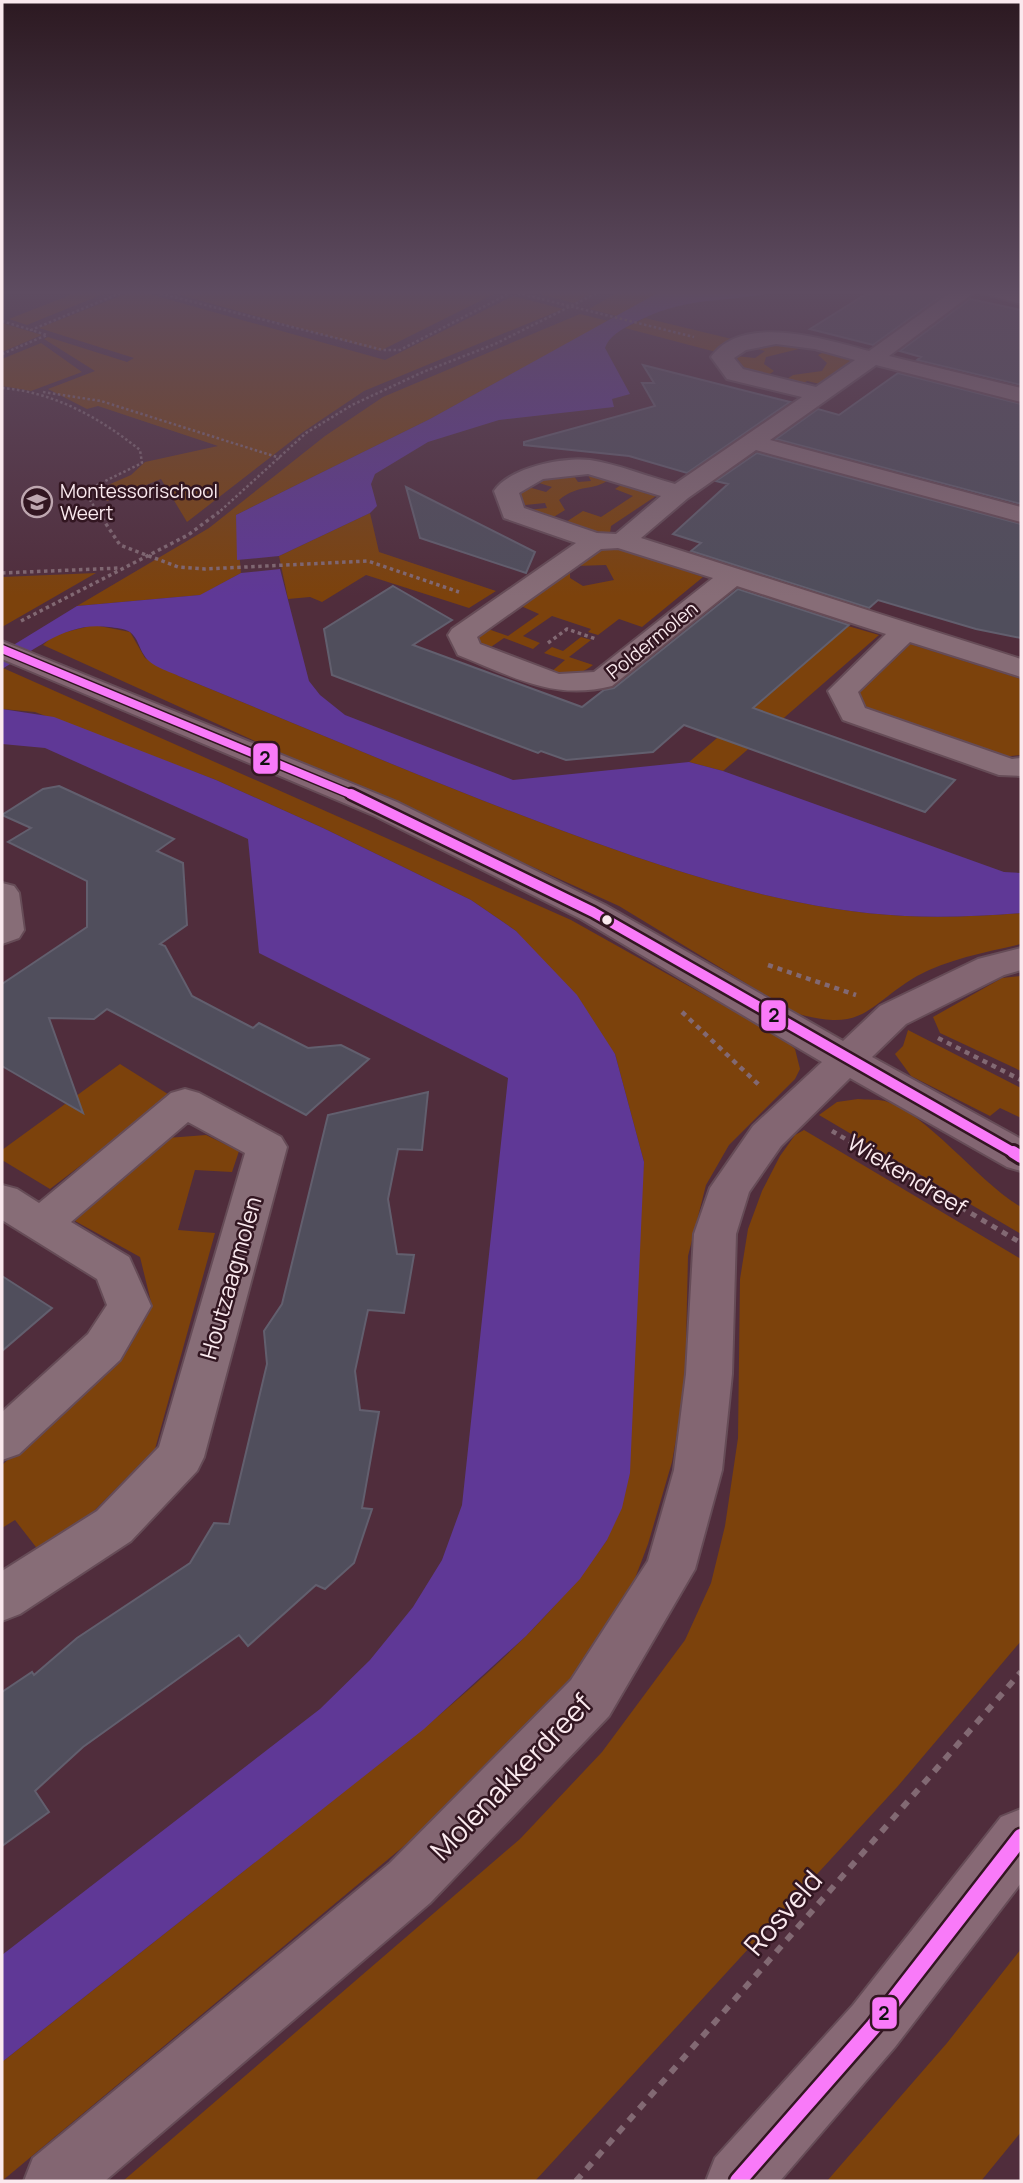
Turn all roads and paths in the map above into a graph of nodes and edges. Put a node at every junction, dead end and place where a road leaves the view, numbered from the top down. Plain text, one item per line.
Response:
1 (40, 392) edge
2 (44, 392) edge
3 (380, 392) edge
4 (807, 392) edge
5 (824, 392) edge
6 (820, 395) junction
7 (753, 442) junction
8 (281, 458) junction
9 (679, 493) junction
10 (1021, 515) edge
11 (594, 541) junction
12 (623, 541) junction
13 (147, 557) junction
14 (122, 568) junction
15 (2, 573) edge
16 (730, 578) junction
17 (501, 607) junction
18 (904, 632) junction
19 (8, 637) edge
20 (1021, 668) edge
21 (1021, 766) edge
22 (2, 893) edge
23 (2, 933) edge
24 (1021, 959) edge
25 (893, 1015) junction
26 (846, 1059) junction
27 (1021, 1080) edge
28 (794, 1108) junction
29 (1021, 1157) edge
30 (2, 1200) edge
31 (42, 1223) junction
32 (1021, 1243) edge
33 (2, 1440) edge
34 (2, 1598) edge
35 (1021, 1672) edge
36 (1021, 1837) edge
37 (55, 2181) edge
38 (576, 2181) edge
39 (738, 2181) edge

1 - 13 path
2 - 8 path
3 - 8 path
4 - 6 street
5 - 6 street
6 - 7 street
7 - 9 street
7 - 10 street
8 - 13 path
9 - 11 street, Poldermolen
9 - 12 street
11 - 12 street, Poldermolen
11 - 17 street, Poldermolen
12 - 16 street, Poldermolen
13 - 14 path
13 - 17 path
14 - 15 path
14 - 19 path
16 - 17 street, Poldermolen
16 - 18 street, Poldermolen
18 - 20 street, Poldermolen
18 - 21 street
19 - 26 street
22 - 23 street
24 - 25 street, Molenakkerdreef
25 - 26 street, Molenakkerdreef
25 - 27 path
26 - 28 street, Molenakkerdreef
26 - 29 street
28 - 32 path, Wiekendreef
28 - 37 street, Molenakkerdreef
30 - 31 street
31 - 33 street
31 - 34 street, Houtzaagmolen
35 - 38 path, Rosveld
36 - 39 main road

